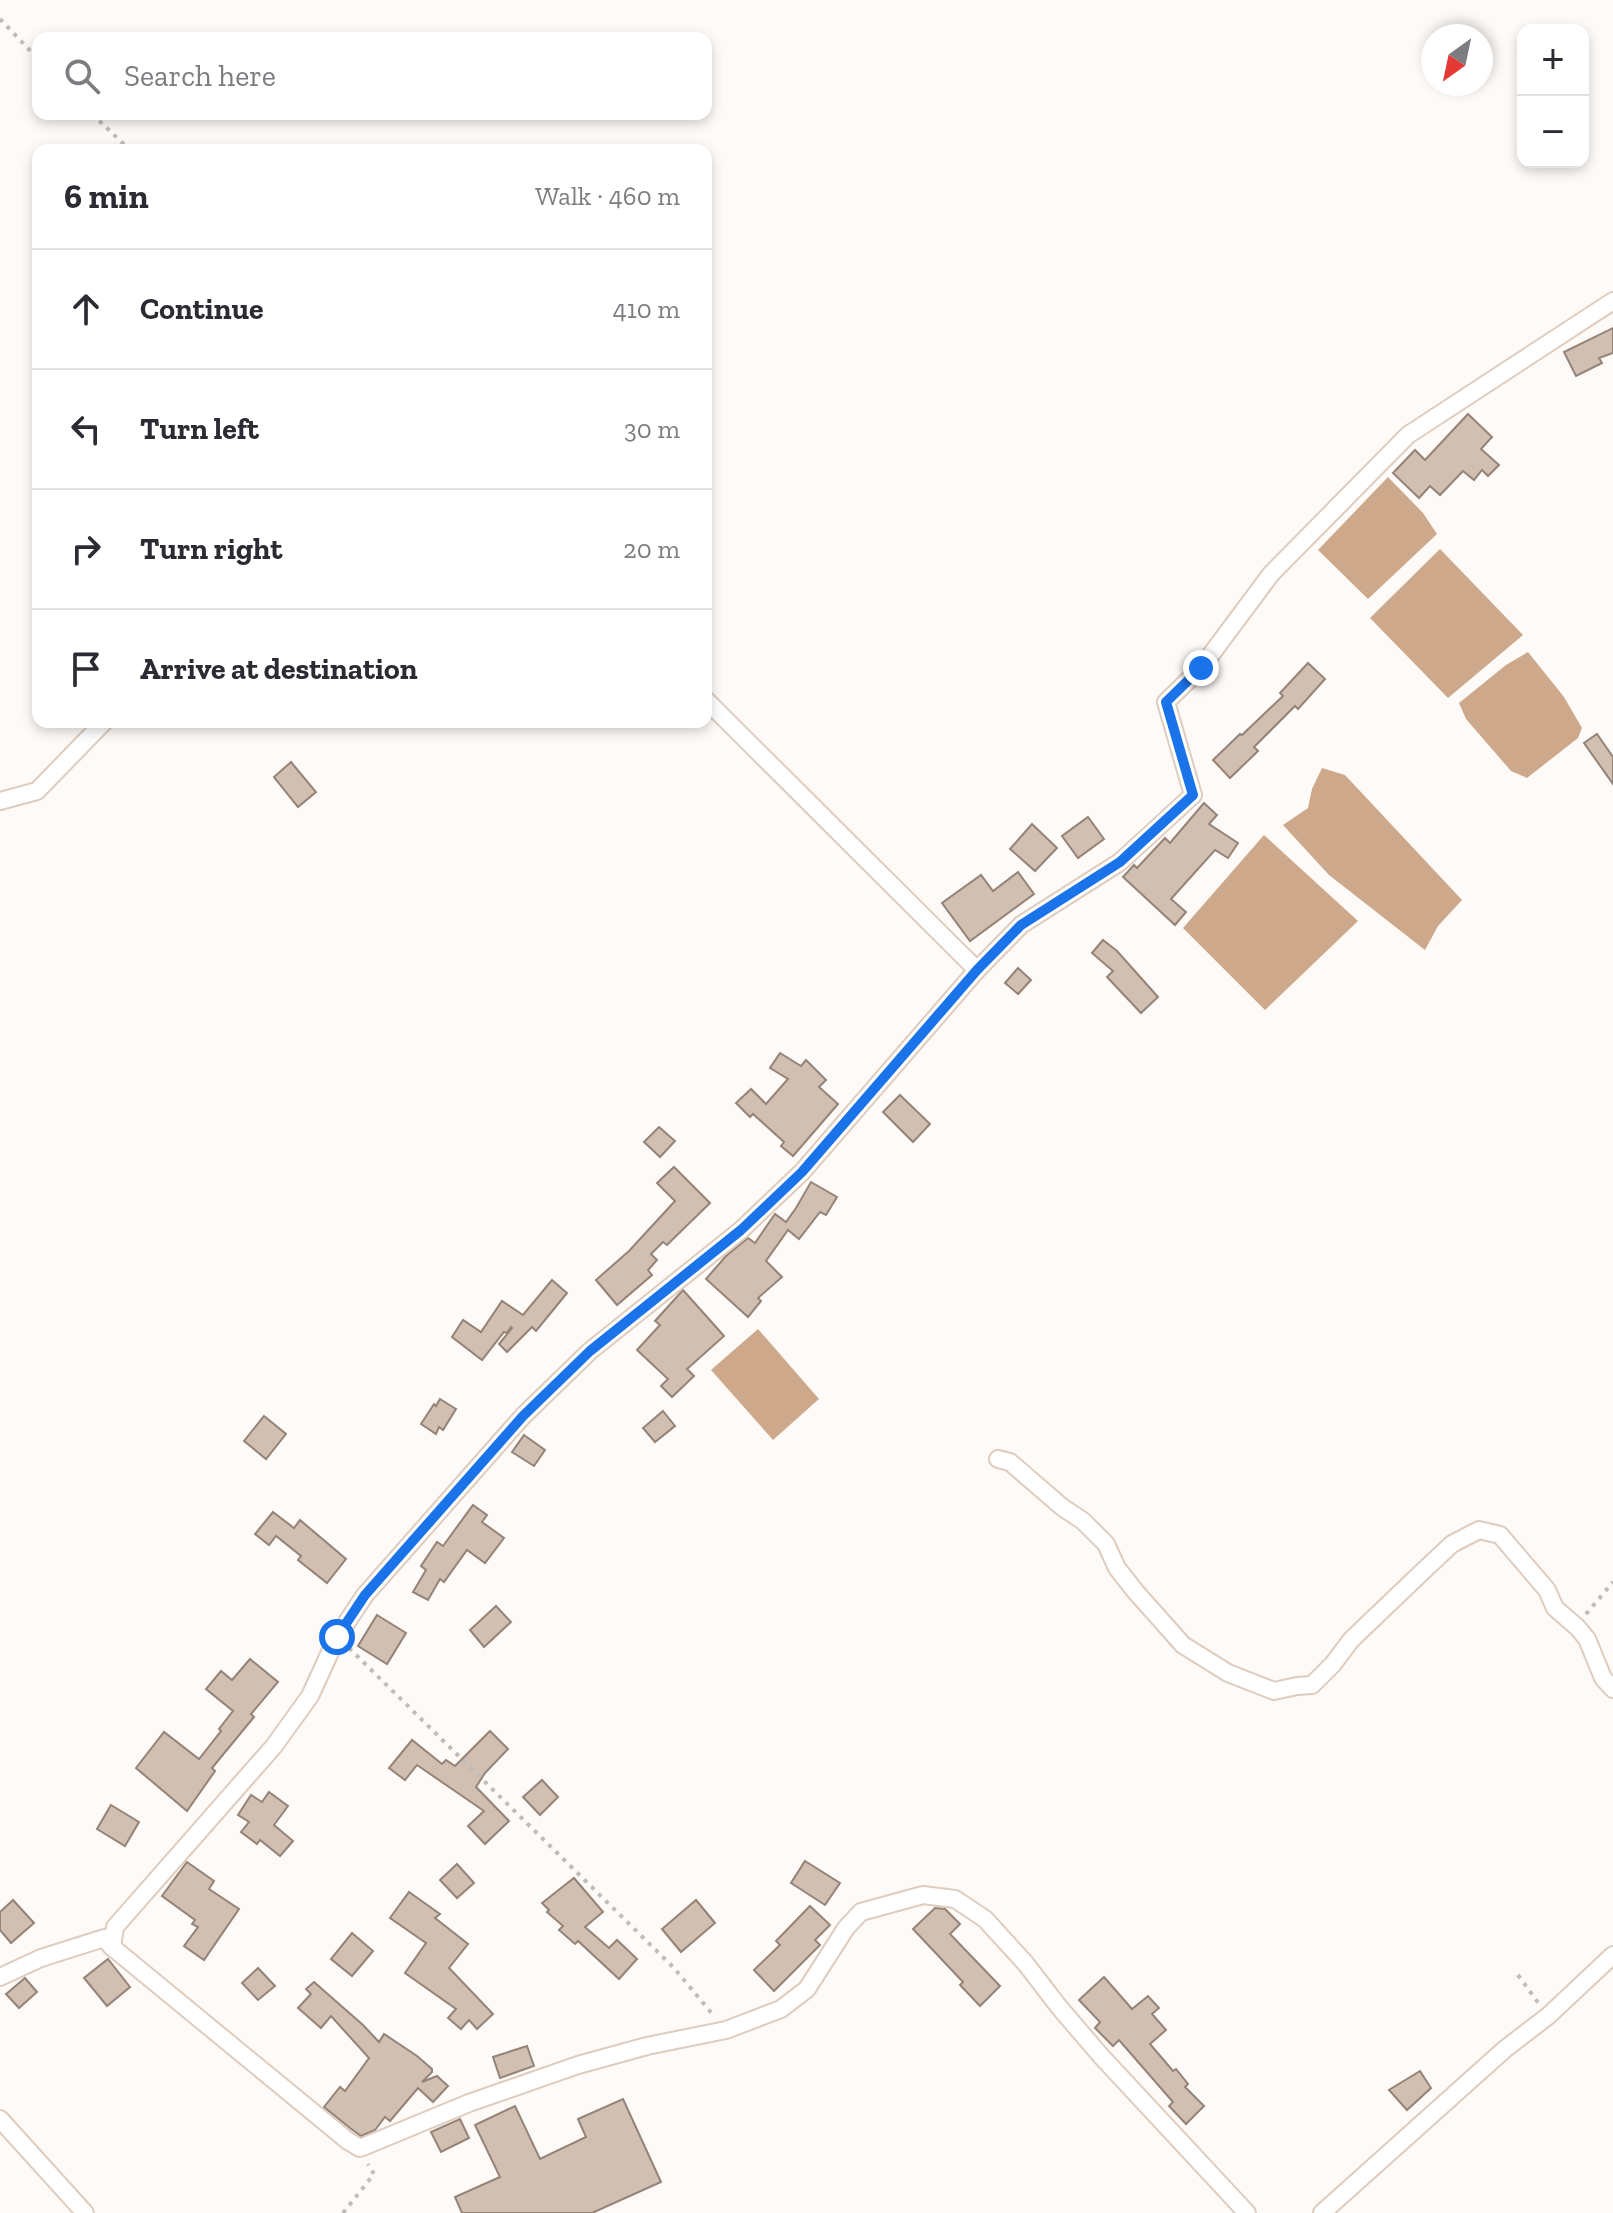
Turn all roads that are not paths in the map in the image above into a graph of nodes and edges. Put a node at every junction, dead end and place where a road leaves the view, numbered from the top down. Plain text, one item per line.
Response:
1 (1613, 301) edge
2 (712, 706) edge
3 (98, 728) edge
4 (0, 801) edge
5 (977, 970) junction
6 (998, 1459) dead end
7 (1613, 1689) edge
8 (112, 1947) junction
9 (1613, 1955) edge
10 (0, 1977) edge
11 (0, 2119) edge
12 (85, 2213) edge
13 (1247, 2213) edge
14 (1322, 2213) edge

1 - 5 street
2 - 5 street
3 - 4 street
5 - 8 street
6 - 7 street
8 - 10 street
8 - 13 street
9 - 14 street
11 - 12 street

